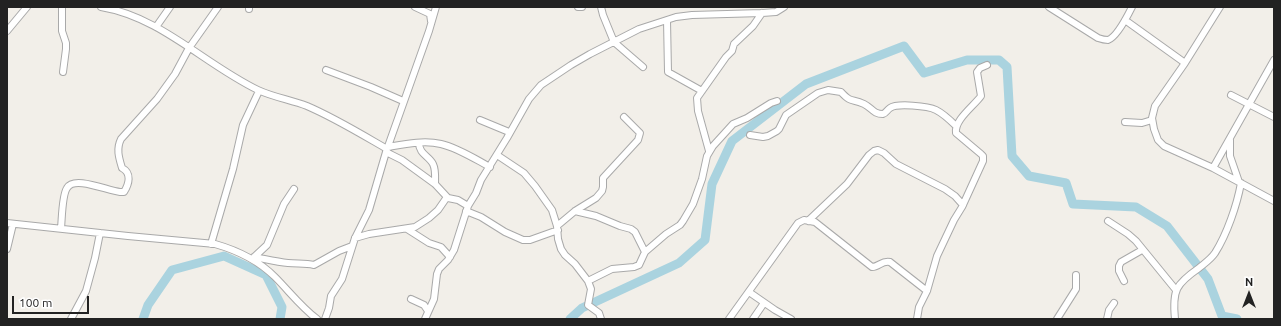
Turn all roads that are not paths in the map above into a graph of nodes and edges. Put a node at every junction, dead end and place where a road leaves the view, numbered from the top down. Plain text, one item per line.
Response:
1 (27, 7) edge
2 (62, 7) edge
3 (101, 7) edge
4 (170, 7) edge
5 (218, 7) edge
6 (415, 7) edge
7 (436, 7) edge
8 (578, 7) edge
9 (582, 7) edge
10 (601, 7) edge
11 (784, 7) edge
12 (1049, 7) edge
13 (1132, 7) edge
14 (1220, 7) edge
15 (763, 11) edge
16 (667, 20) junction
17 (1125, 20) junction
18 (431, 22) junction
19 (156, 27) junction
20 (7, 31) edge
21 (614, 42) junction
22 (189, 48) junction
23 (1185, 63) junction
24 (1273, 63) edge
25 (987, 65) dead end
26 (643, 67) dead end
27 (326, 70) dead end
28 (63, 72) dead end
29 (259, 91) junction
30 (702, 91) junction
31 (1231, 96) dead end
32 (403, 101) junction
33 (778, 101) dead end
34 (1248, 105) junction
35 (624, 117) dead end
36 (1274, 117) edge
37 (480, 120) dead end
38 (1152, 120) junction
39 (1125, 122) dead end
40 (956, 126) junction
41 (510, 132) junction
42 (750, 135) dead end
43 (1230, 138) junction
44 (419, 143) junction
45 (387, 149) junction
46 (709, 151) junction
47 (497, 155) junction
48 (490, 167) junction
49 (1213, 168) junction
50 (1240, 183) junction
51 (435, 184) junction
52 (294, 190) dead end
53 (447, 197) junction
54 (1274, 201) edge
55 (963, 205) junction
56 (467, 208) junction
57 (575, 211) junction
58 (806, 221) junction
59 (1108, 221) dead end
60 (10, 223) edge
61 (61, 228) junction
62 (557, 228) junction
63 (407, 229) junction
64 (100, 233) junction
65 (355, 238) junction
66 (211, 244) junction
67 (352, 246) junction
68 (7, 249) edge
69 (1142, 250) junction
70 (645, 252) junction
71 (450, 257) junction
72 (253, 258) junction
73 (1076, 275) dead end
74 (588, 280) junction
75 (1124, 280) dead end
76 (1176, 290) junction
77 (927, 291) junction
78 (749, 292) junction
79 (411, 299) dead end
80 (764, 303) junction
81 (1114, 303) dead end
82 (428, 310) junction
83 (71, 319) edge
84 (317, 319) edge
85 (325, 319) edge
86 (425, 319) edge
87 (431, 319) edge
88 (601, 319) edge
89 (729, 319) edge
90 (753, 319) edge
91 (791, 319) edge
92 (917, 319) edge
93 (1057, 319) edge
94 (1107, 319) edge
95 (1175, 319) edge

1 - 20 street
2 - 28 street
3 - 19 street
4 - 19 street
5 - 22 street
6 - 18 street
7 - 18 street
8 - 9 street
10 - 21 street
11 - 15 street
12 - 17 street
13 - 17 street
14 - 23 street
15 - 16 street
15 - 30 street
16 - 21 street
16 - 30 street
17 - 23 street
18 - 32 street
19 - 22 street
21 - 26 street
21 - 41 street
22 - 29 street
22 - 61 street
23 - 38 street
24 - 34 street
25 - 40 street
27 - 32 street
29 - 45 street
29 - 66 street
30 - 46 street
31 - 34 street
32 - 45 street
33 - 46 street
34 - 36 street
34 - 43 street
35 - 57 street
37 - 41 street
38 - 39 street
38 - 49 street
40 - 42 street
40 - 55 street
41 - 47 street
43 - 49 street
43 - 50 street
44 - 45 street
44 - 48 street
44 - 51 street
45 - 51 street
45 - 65 street
46 - 70 street
47 - 48 street
47 - 62 street
48 - 56 street
49 - 50 street
50 - 54 street
50 - 76 street
51 - 53 street
52 - 72 street
53 - 56 street
53 - 63 street
55 - 58 street
55 - 77 street
56 - 62 street
56 - 71 street
57 - 62 street
57 - 70 street
58 - 77 street
58 - 78 street
59 - 69 street
60 - 61 street
60 - 68 street
61 - 64 street
62 - 74 street
63 - 65 street
63 - 71 street
64 - 66 street
64 - 83 street
65 - 67 street
66 - 72 street
67 - 72 street
67 - 85 street
69 - 75 street
69 - 76 street
70 - 74 street
71 - 82 street
72 - 84 street
73 - 93 street
74 - 88 street
76 - 95 street
77 - 92 street
78 - 80 street
78 - 89 street
79 - 82 street
80 - 90 street
80 - 91 street
81 - 94 street
82 - 86 street
82 - 87 street

